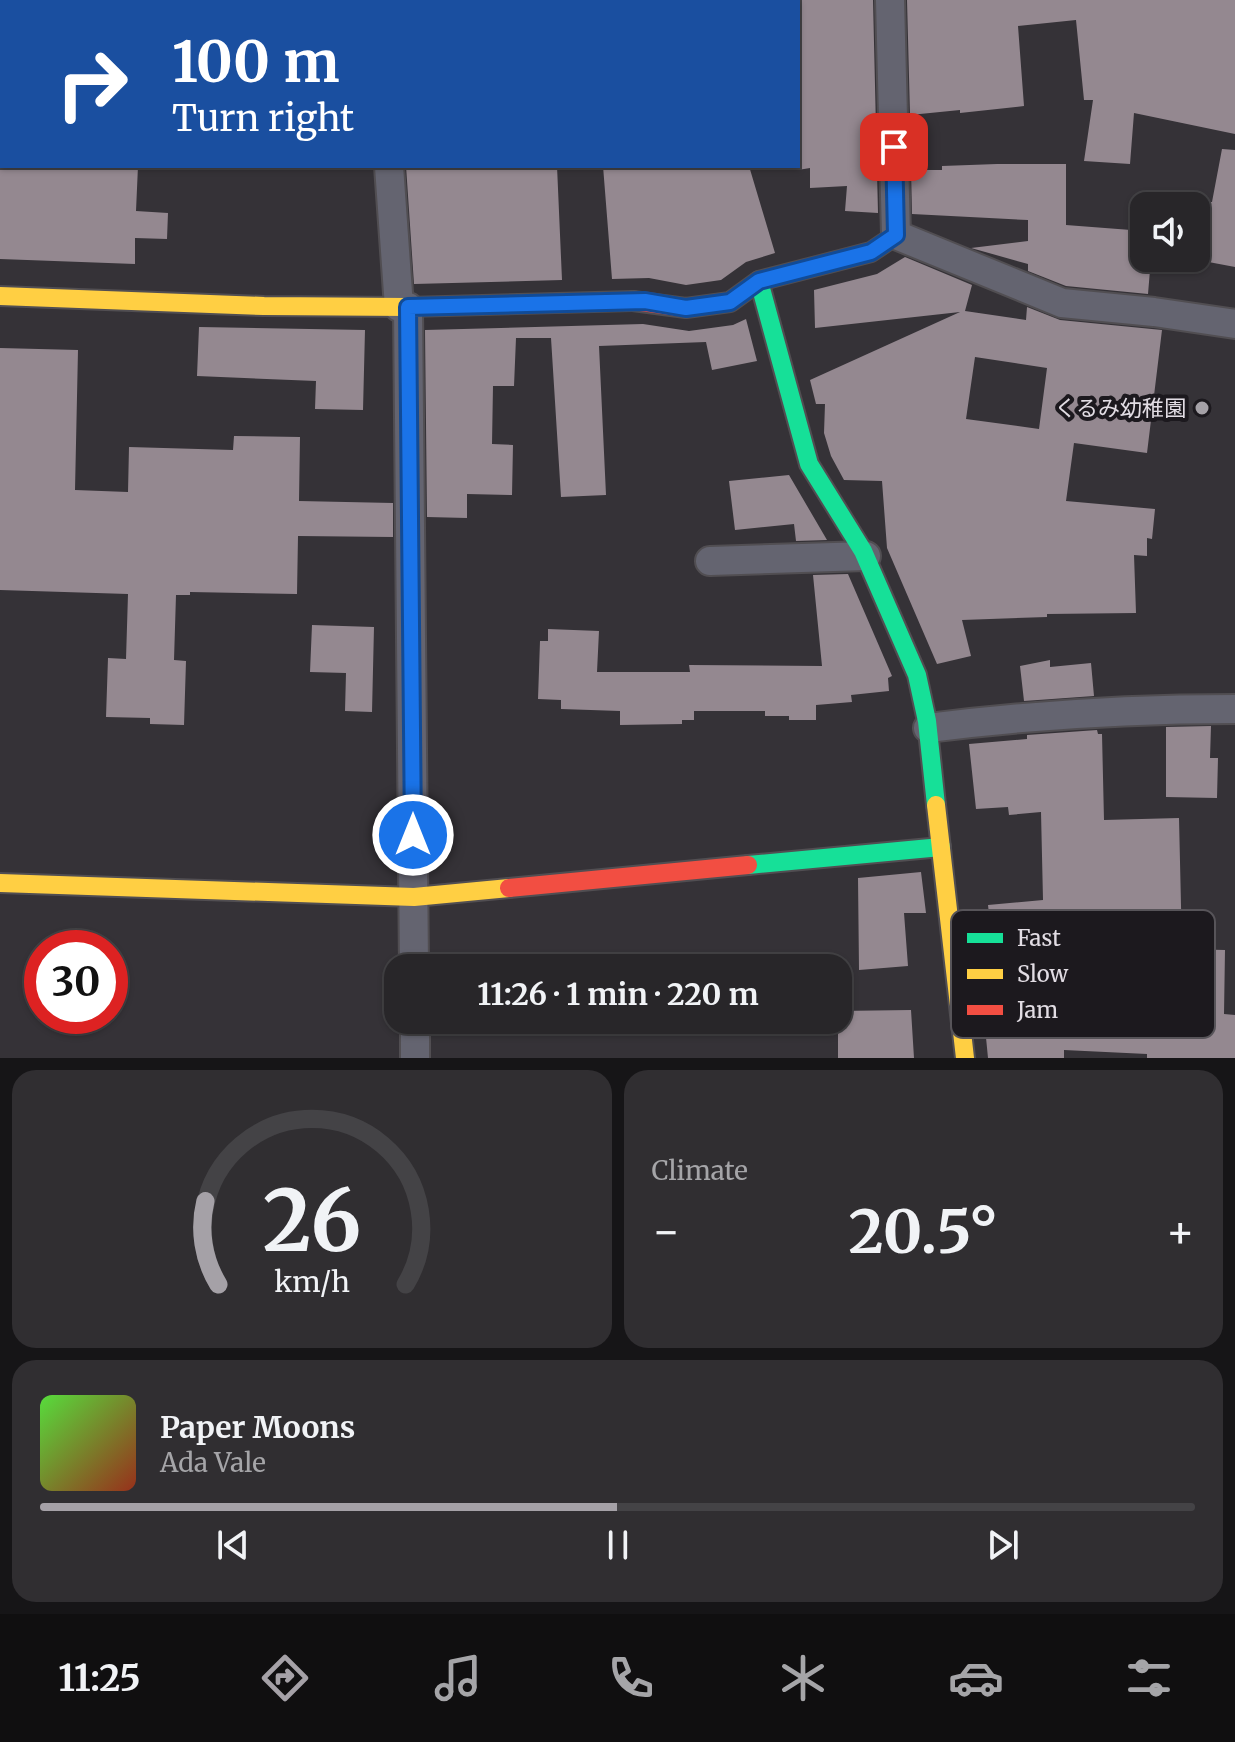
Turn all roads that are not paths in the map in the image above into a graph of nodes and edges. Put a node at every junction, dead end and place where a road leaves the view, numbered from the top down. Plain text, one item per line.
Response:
1 (890, 0) edge
2 (389, 168) edge
3 (896, 235) junction
4 (759, 281) junction
5 (0, 296) edge
6 (403, 307) junction
7 (1235, 324) edge
8 (866, 556) junction
9 (710, 561) dead end
10 (1235, 709) edge
11 (928, 728) junction
12 (941, 847) junction
13 (0, 883) edge
14 (414, 897) junction
15 (951, 935) edge
16 (414, 954) edge
17 (415, 1034) edge
18 (963, 1038) edge
19 (415, 1058) edge
20 (965, 1058) edge

1 - 3 street
2 - 6 street
3 - 4 street
3 - 7 street
4 - 6 street
4 - 8 street
5 - 6 street
6 - 14 street
8 - 9 street
8 - 11 street
10 - 11 street
11 - 12 street
12 - 14 street
12 - 15 street
13 - 14 street
14 - 16 street
17 - 19 street
18 - 20 street

